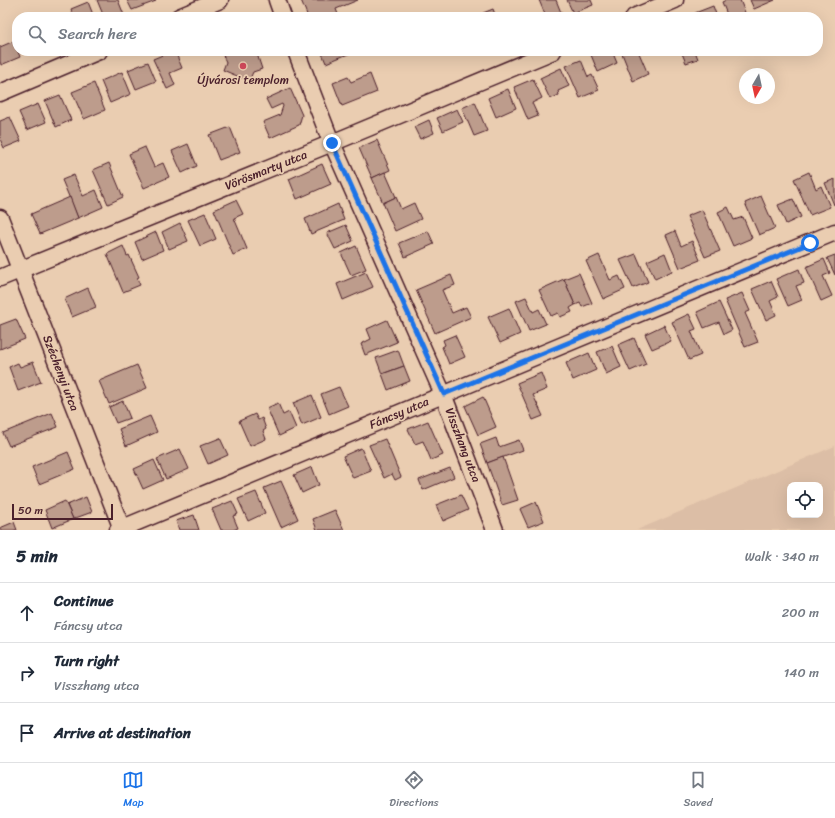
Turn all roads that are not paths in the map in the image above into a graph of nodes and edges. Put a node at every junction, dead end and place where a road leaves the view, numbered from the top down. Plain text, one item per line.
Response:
1 (220, 0) edge
2 (277, 0) edge
3 (675, 0) edge
4 (191, 12) edge
5 (281, 12) edge
6 (646, 12) edge
7 (87, 56) edge
8 (298, 56) edge
9 (541, 56) edge
10 (0, 93) edge
11 (332, 143) junction
12 (0, 218) edge
13 (835, 232) edge
14 (20, 269) junction
15 (0, 278) edge
16 (444, 394) junction
17 (120, 529) edge
18 (495, 530) edge

1 - 4 street
2 - 5 street
3 - 6 street
7 - 10 street
8 - 11 street, Visszhang utca
9 - 11 street, Vörösmarty utca
11 - 14 street, Vörösmarty utca
11 - 16 street, Visszhang utca
12 - 14 street, Széchenyi utca
13 - 16 street, Fáncsy utca
14 - 15 street, Vörösmarty utca
14 - 17 street, Széchenyi utca
16 - 17 street, Fáncsy utca
16 - 18 street, Visszhang utca

